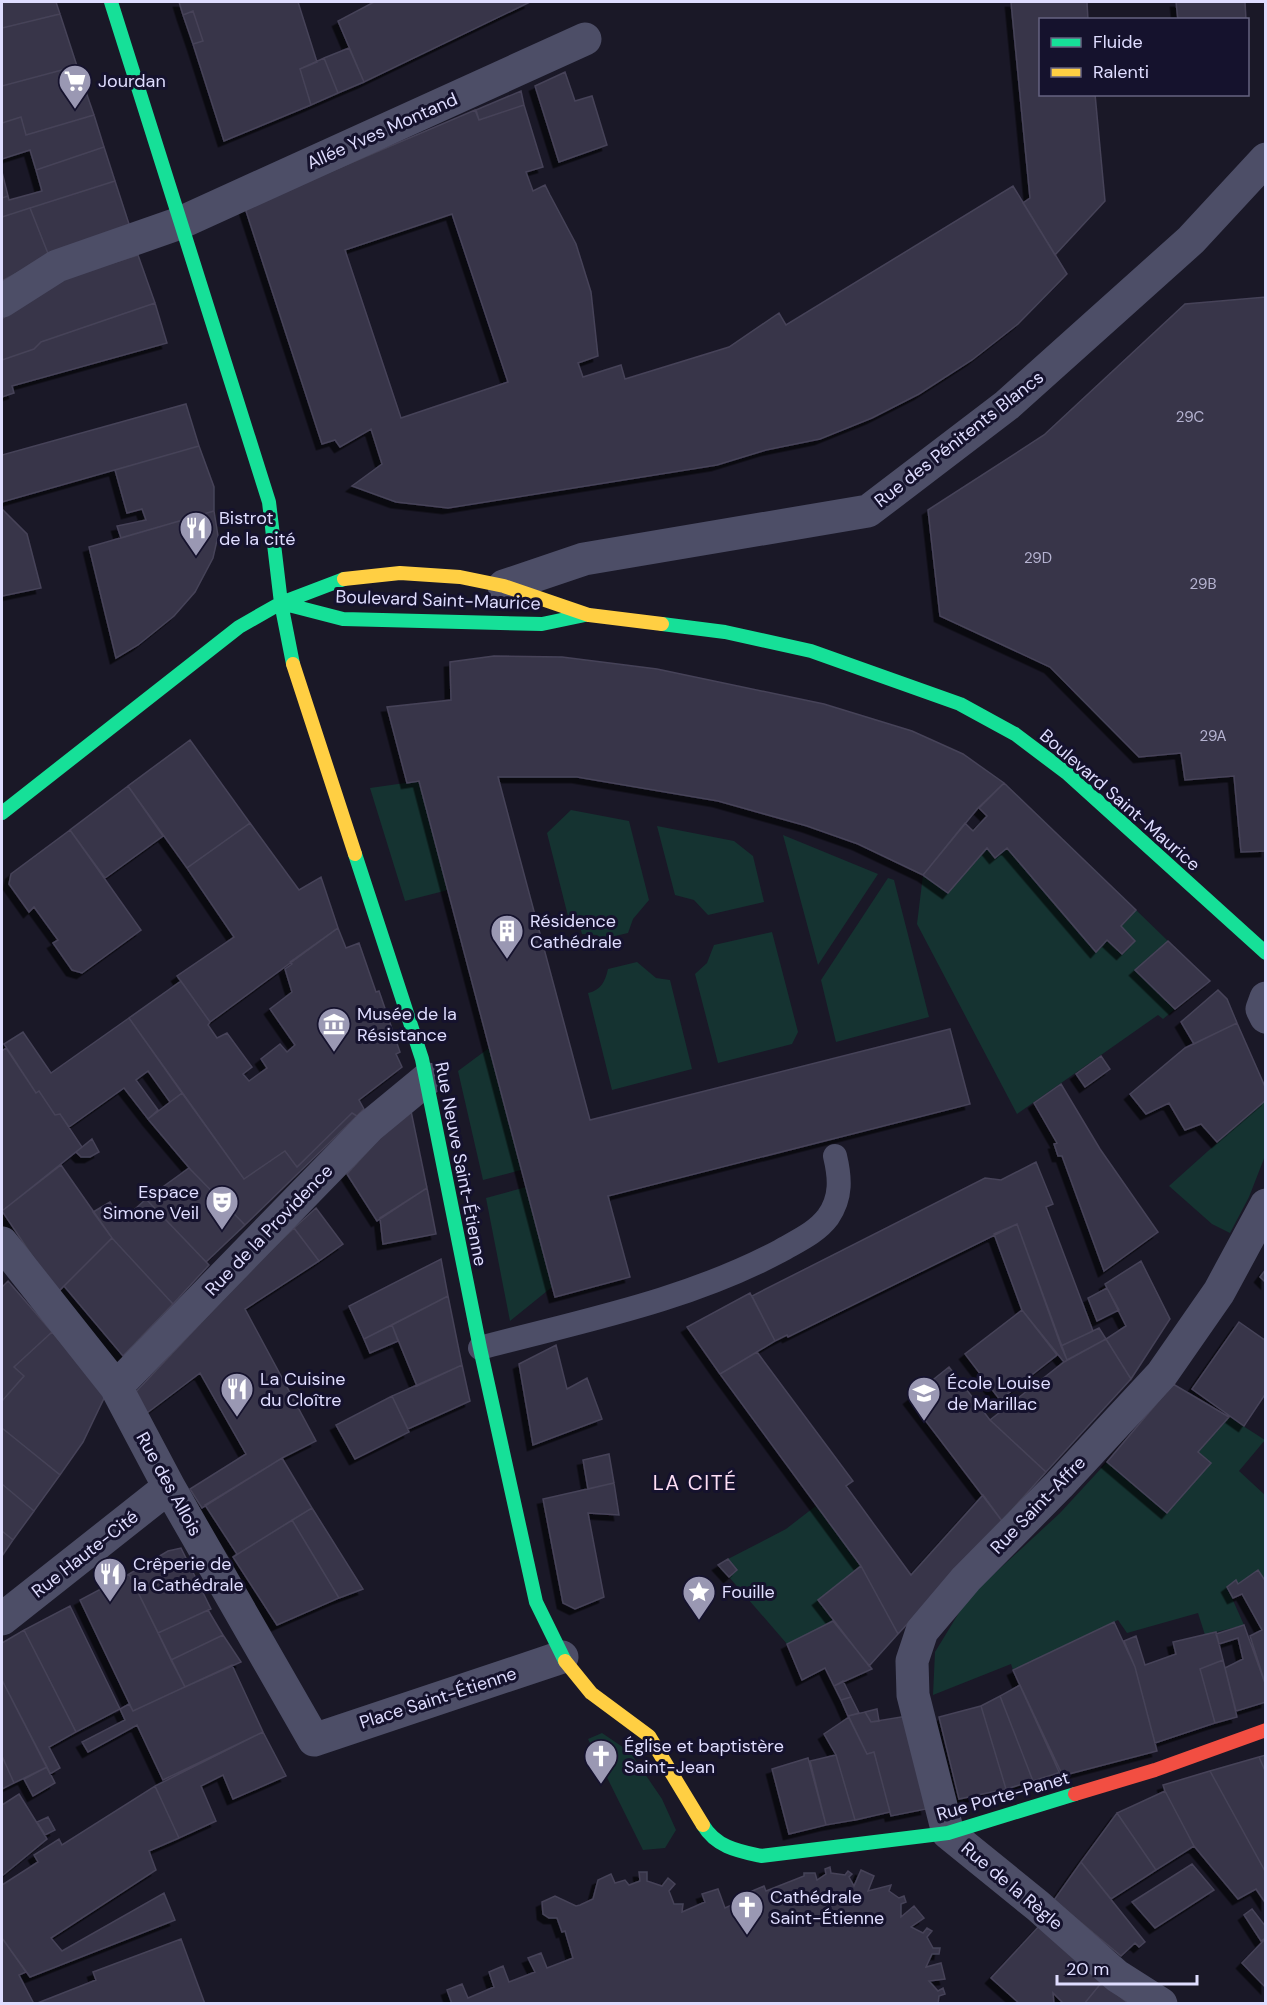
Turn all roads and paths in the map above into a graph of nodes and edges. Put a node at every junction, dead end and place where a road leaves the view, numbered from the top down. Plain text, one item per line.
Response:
1 (111, 2) edge
2 (585, 39) dead end
3 (1266, 159) edge
4 (180, 223) junction
5 (2, 301) edge
6 (504, 586) junction
7 (470, 594) dead end
8 (281, 603) junction
9 (408, 606) dead end
10 (589, 615) junction
11 (343, 619) junction
12 (2, 813) edge
13 (1266, 953) edge
14 (1266, 998) edge
15 (1266, 1017) edge
16 (427, 1079) junction
17 (835, 1155) dead end
18 (1266, 1205) edge
19 (2, 1243) edge
20 (480, 1348) junction
21 (116, 1387) junction
22 (169, 1487) junction
23 (2, 1619) edge
24 (562, 1657) junction
25 (1266, 1730) edge
26 (314, 1740) joint
27 (948, 1833) junction
28 (1161, 2004) edge

1 - 4 street, Rue Neuve Saint-Étienne
2 - 4 street, Allée Yves Montand
3 - 6 street, Rue des Pénitents Blancs
4 - 5 street, Allée Yves Montand
4 - 8 street, Rue Neuve Saint-Étienne
6 - 7 street
6 - 8 street, Boulevard Saint-Maurice
6 - 10 street, Boulevard Saint-Maurice
8 - 11 street, Boulevard Saint-Maurice
8 - 12 street
8 - 16 street, Rue Neuve Saint-Étienne
9 - 11 street
10 - 11 street, Boulevard Saint-Maurice
10 - 13 street, Boulevard Saint-Maurice
14 - 15 street
16 - 20 street, Rue Neuve Saint-Étienne
16 - 21 street, Rue de la Providence
17 - 20 lane
18 - 27 street, Rue Saint-Affre
19 - 21 street, Rue des Allois
20 - 24 street, Rue Neuve Saint-Étienne
21 - 22 street, Rue des Allois
22 - 23 street, Rue Haute-Cité
22 - 26 street, Rue des Allois
24 - 26 street, Place Saint-Étienne
24 - 27 street, Rue Porte-Panet
25 - 27 street, Rue Porte-Panet
27 - 28 street, Rue de la Règle

